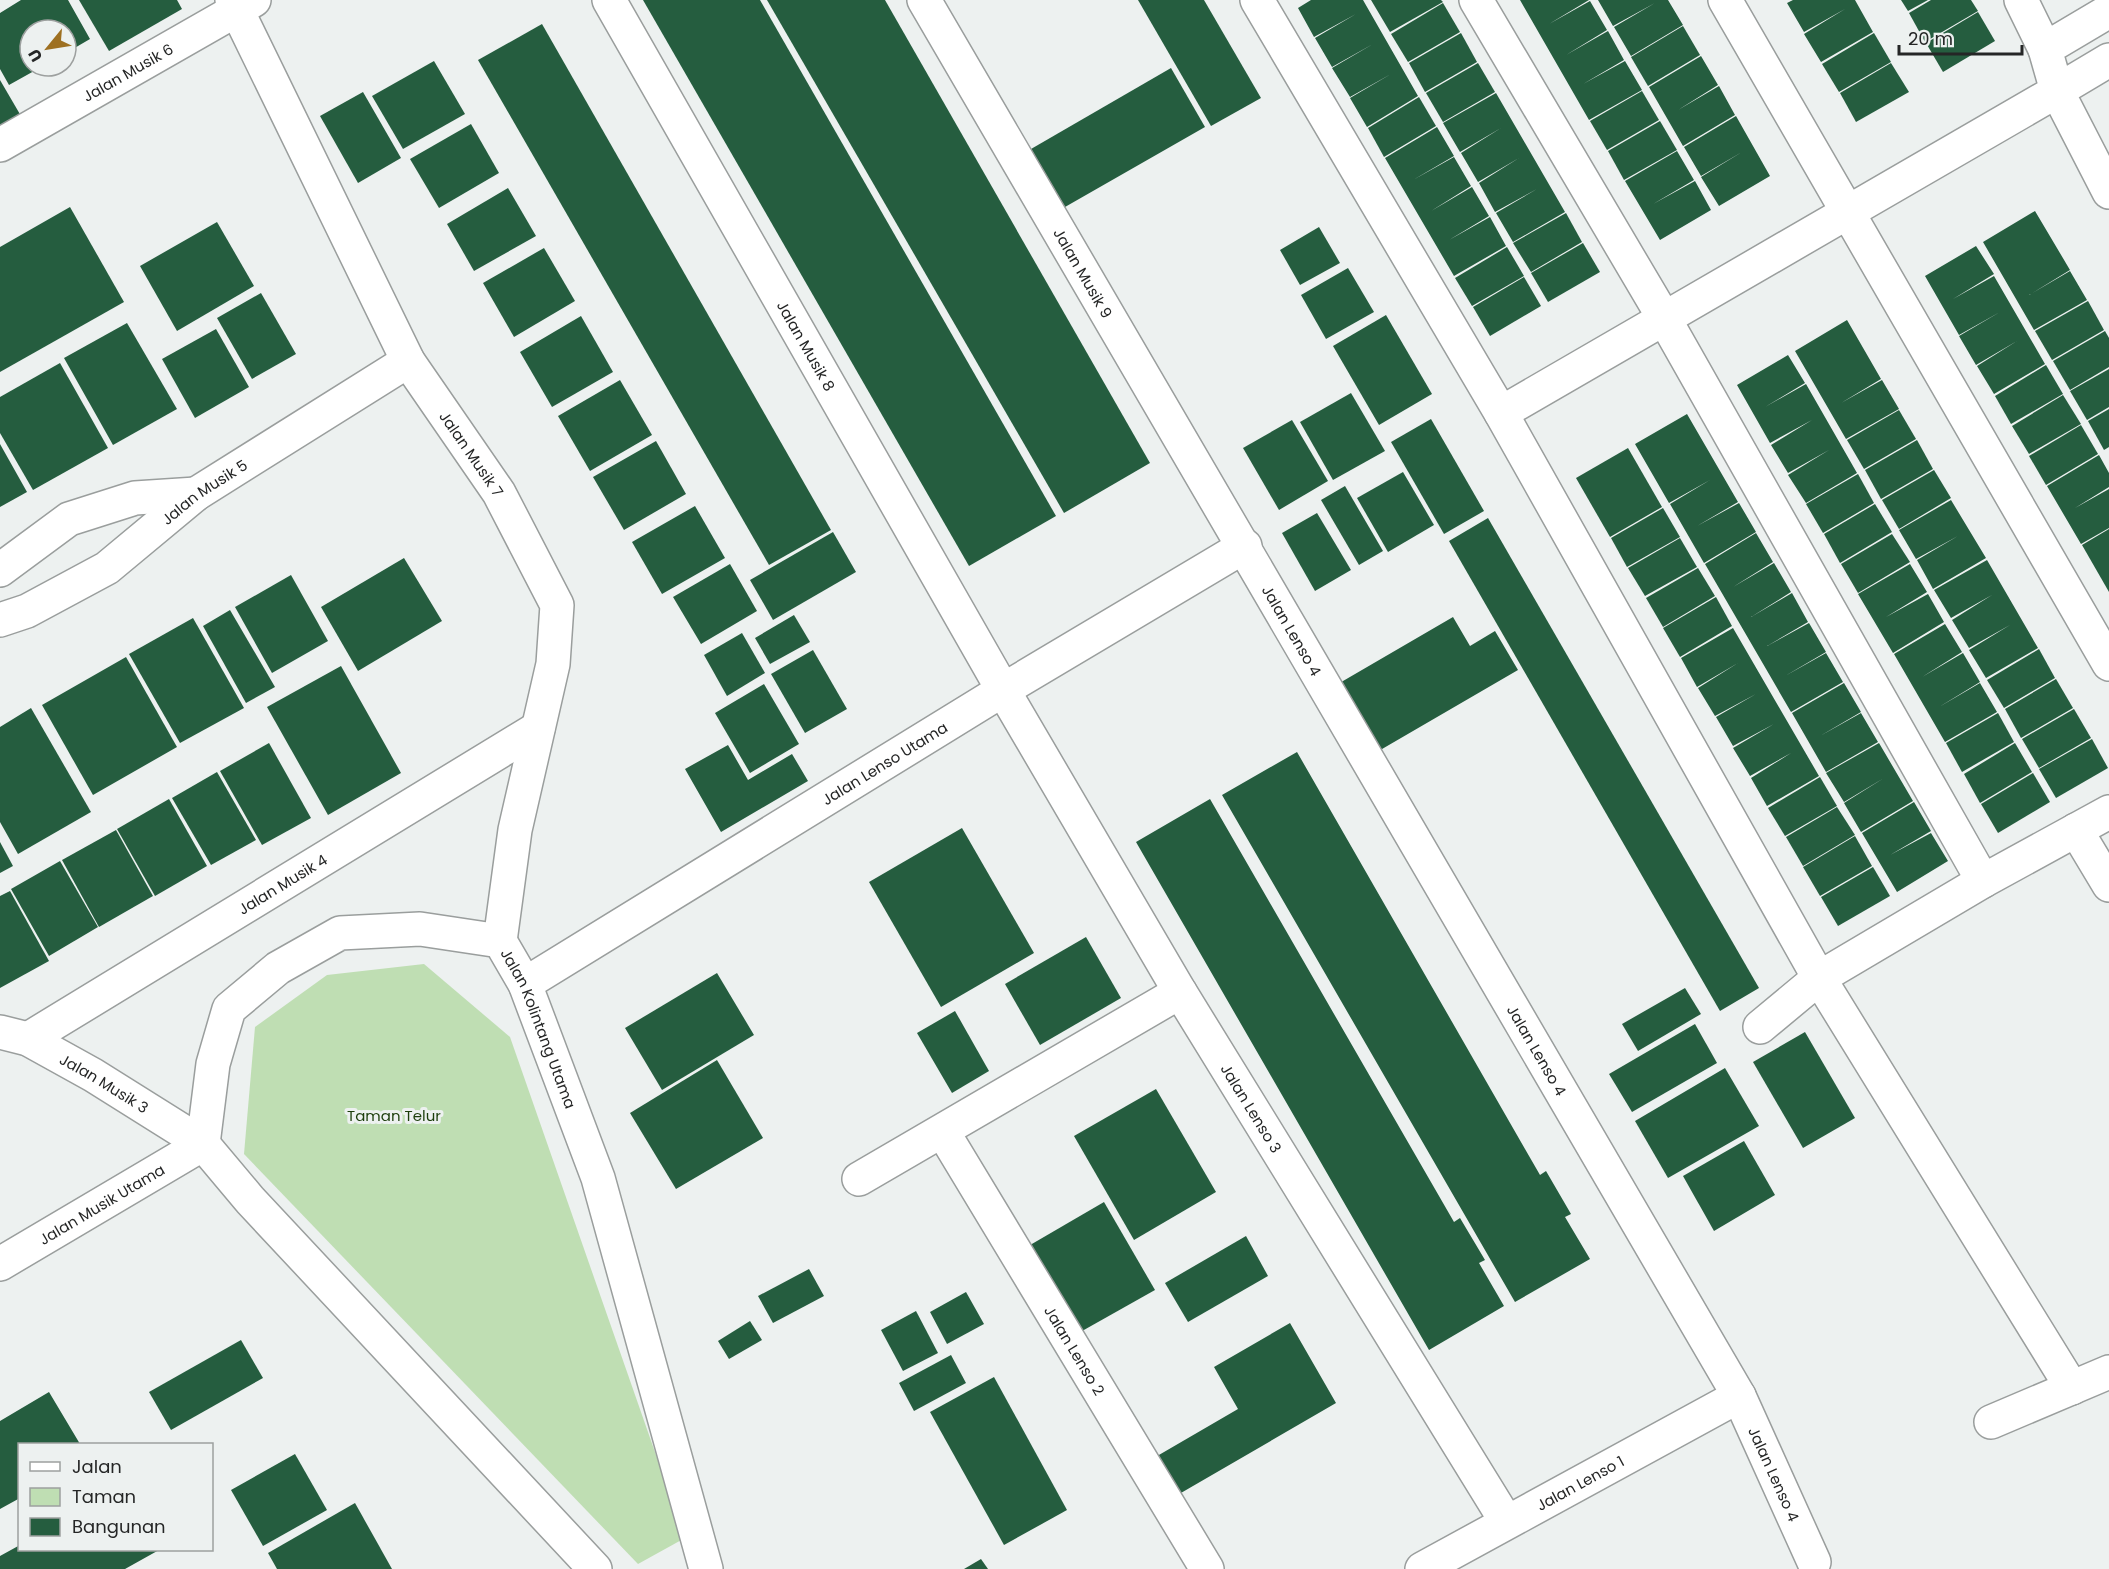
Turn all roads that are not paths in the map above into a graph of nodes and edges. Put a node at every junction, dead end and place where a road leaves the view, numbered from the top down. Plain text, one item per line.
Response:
1 (609, 0) edge
2 (924, 0) edge
3 (1257, 0) edge
4 (1476, 0) edge
5 (1725, 0) edge
6 (2021, 0) edge
7 (241, 4) edge
8 (2109, 11) edge
9 (2045, 49) junction
10 (2109, 60) edge
11 (2057, 91) junction
12 (0, 145) edge
13 (2109, 192) edge
14 (1847, 213) junction
15 (1664, 318) junction
16 (408, 361) junction
17 (1501, 413) junction
18 (196, 494) junction
19 (1245, 546) junction
20 (0, 570) edge
21 (0, 620) edge
22 (2109, 664) edge
23 (1003, 690) junction
24 (538, 728) junction
25 (2109, 812) edge
26 (2076, 830) junction
27 (1983, 881) junction
28 (2109, 885) edge
29 (500, 941) junction
30 (1819, 978) junction
31 (525, 984) junction
32 (1180, 992) junction
33 (1760, 1027) dead end
34 (14, 1036) edge
35 (943, 1132) junction
36 (203, 1144) junction
37 (860, 1179) dead end
38 (0, 1264) edge
39 (2109, 1372) edge
40 (2072, 1388) junction
41 (1739, 1396) junction
42 (1991, 1422) dead end
43 (1506, 1521) junction
44 (1814, 1562) dead end
45 (595, 1569) edge
46 (706, 1569) edge
47 (1207, 1569) edge
48 (1422, 1569) edge

1 - 23 street, Jalan Musik 8
2 - 19 street, Jalan Musik 9
3 - 17 street
4 - 15 street
5 - 14 street
6 - 9 street
7 - 12 street, Jalan Musik 6
7 - 16 street, Jalan Musik 7
8 - 9 street
9 - 11 street
10 - 11 street
11 - 13 street
11 - 14 street
14 - 15 street
14 - 22 street
15 - 17 street
15 - 27 street
16 - 18 street, Jalan Musik 5
16 - 24 street, Jalan Musik 7
17 - 30 street
18 - 20 street
18 - 21 street, Jalan Musik 5
19 - 23 street, Jalan Lenso Utama
19 - 41 street, Jalan Lenso 4
23 - 31 street, Jalan Lenso Utama
23 - 32 street, Jalan Lenso 3
24 - 29 street, Jalan Musik 7
24 - 34 street, Jalan Musik 4
25 - 26 street
26 - 27 street
26 - 28 street
27 - 30 street
29 - 31 street, Jalan Kolintang Utama
29 - 36 street, Jalan Kolintang Utama
30 - 33 street
30 - 40 street
31 - 46 street, Jalan Kolintang Utama
32 - 35 street
32 - 43 street, Jalan Lenso 3
34 - 36 street, Jalan Musik 3
35 - 37 street
35 - 47 street, Jalan Lenso 2
36 - 38 street, Jalan Musik Utama
36 - 45 street
39 - 40 street
40 - 42 street
41 - 43 street, Jalan Lenso 1
41 - 44 street, Jalan Lenso 4
43 - 48 street, Jalan Lenso 1

